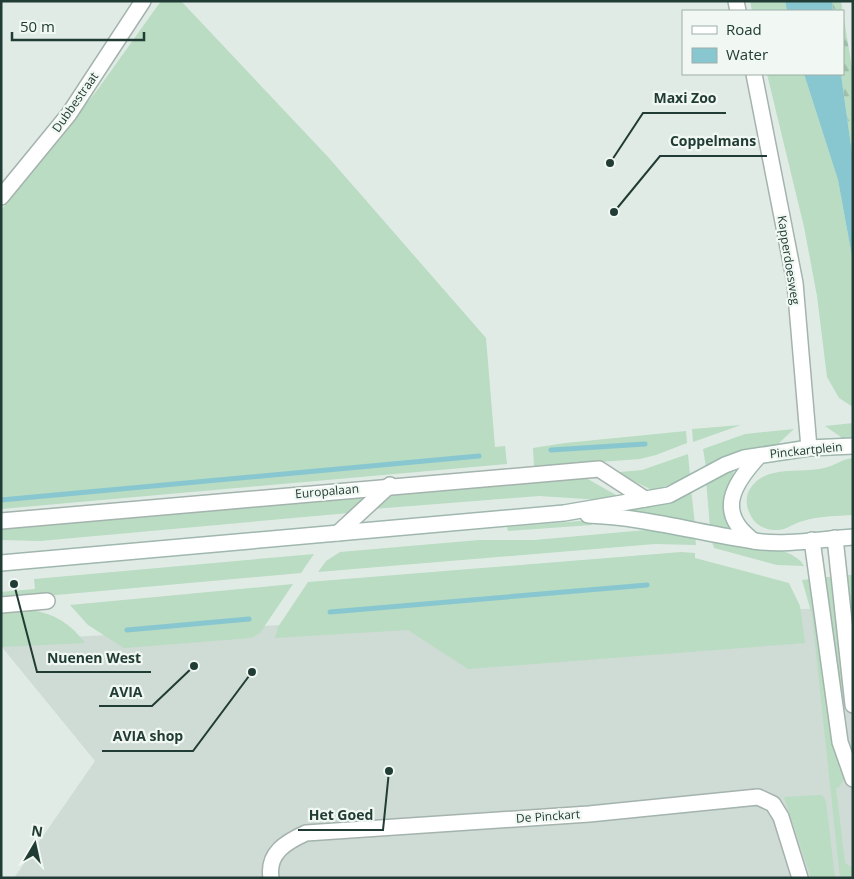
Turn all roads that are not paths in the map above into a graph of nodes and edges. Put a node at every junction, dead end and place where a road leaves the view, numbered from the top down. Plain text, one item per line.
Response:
1 (143, 1) edge
2 (754, 75) edge
3 (1, 198) edge
4 (853, 446) edge
5 (809, 448) junction
6 (759, 456) junction
7 (390, 485) junction
8 (645, 499) junction
9 (564, 514) junction
10 (1, 521) edge
11 (338, 534) junction
12 (853, 537) edge
13 (835, 538) junction
14 (812, 540) junction
15 (755, 542) junction
16 (1, 563) edge
17 (47, 601) dead end
18 (1, 605) edge
19 (853, 705) edge
20 (853, 779) edge
21 (271, 878) edge
22 (800, 878) edge

1 - 3 street, Dubbestraat
2 - 5 street, Kapperdoesweg
4 - 5 street, Pinckartplein
5 - 6 street, Pinckartplein
6 - 8 street
6 - 15 street
7 - 8 street, Europalaan
7 - 10 street, Europalaan
7 - 11 street
8 - 9 street
9 - 11 street
9 - 15 street
11 - 16 street
12 - 13 street
13 - 14 street
13 - 19 street
14 - 15 street
14 - 20 street
17 - 18 street
21 - 22 street, De Pinckart

